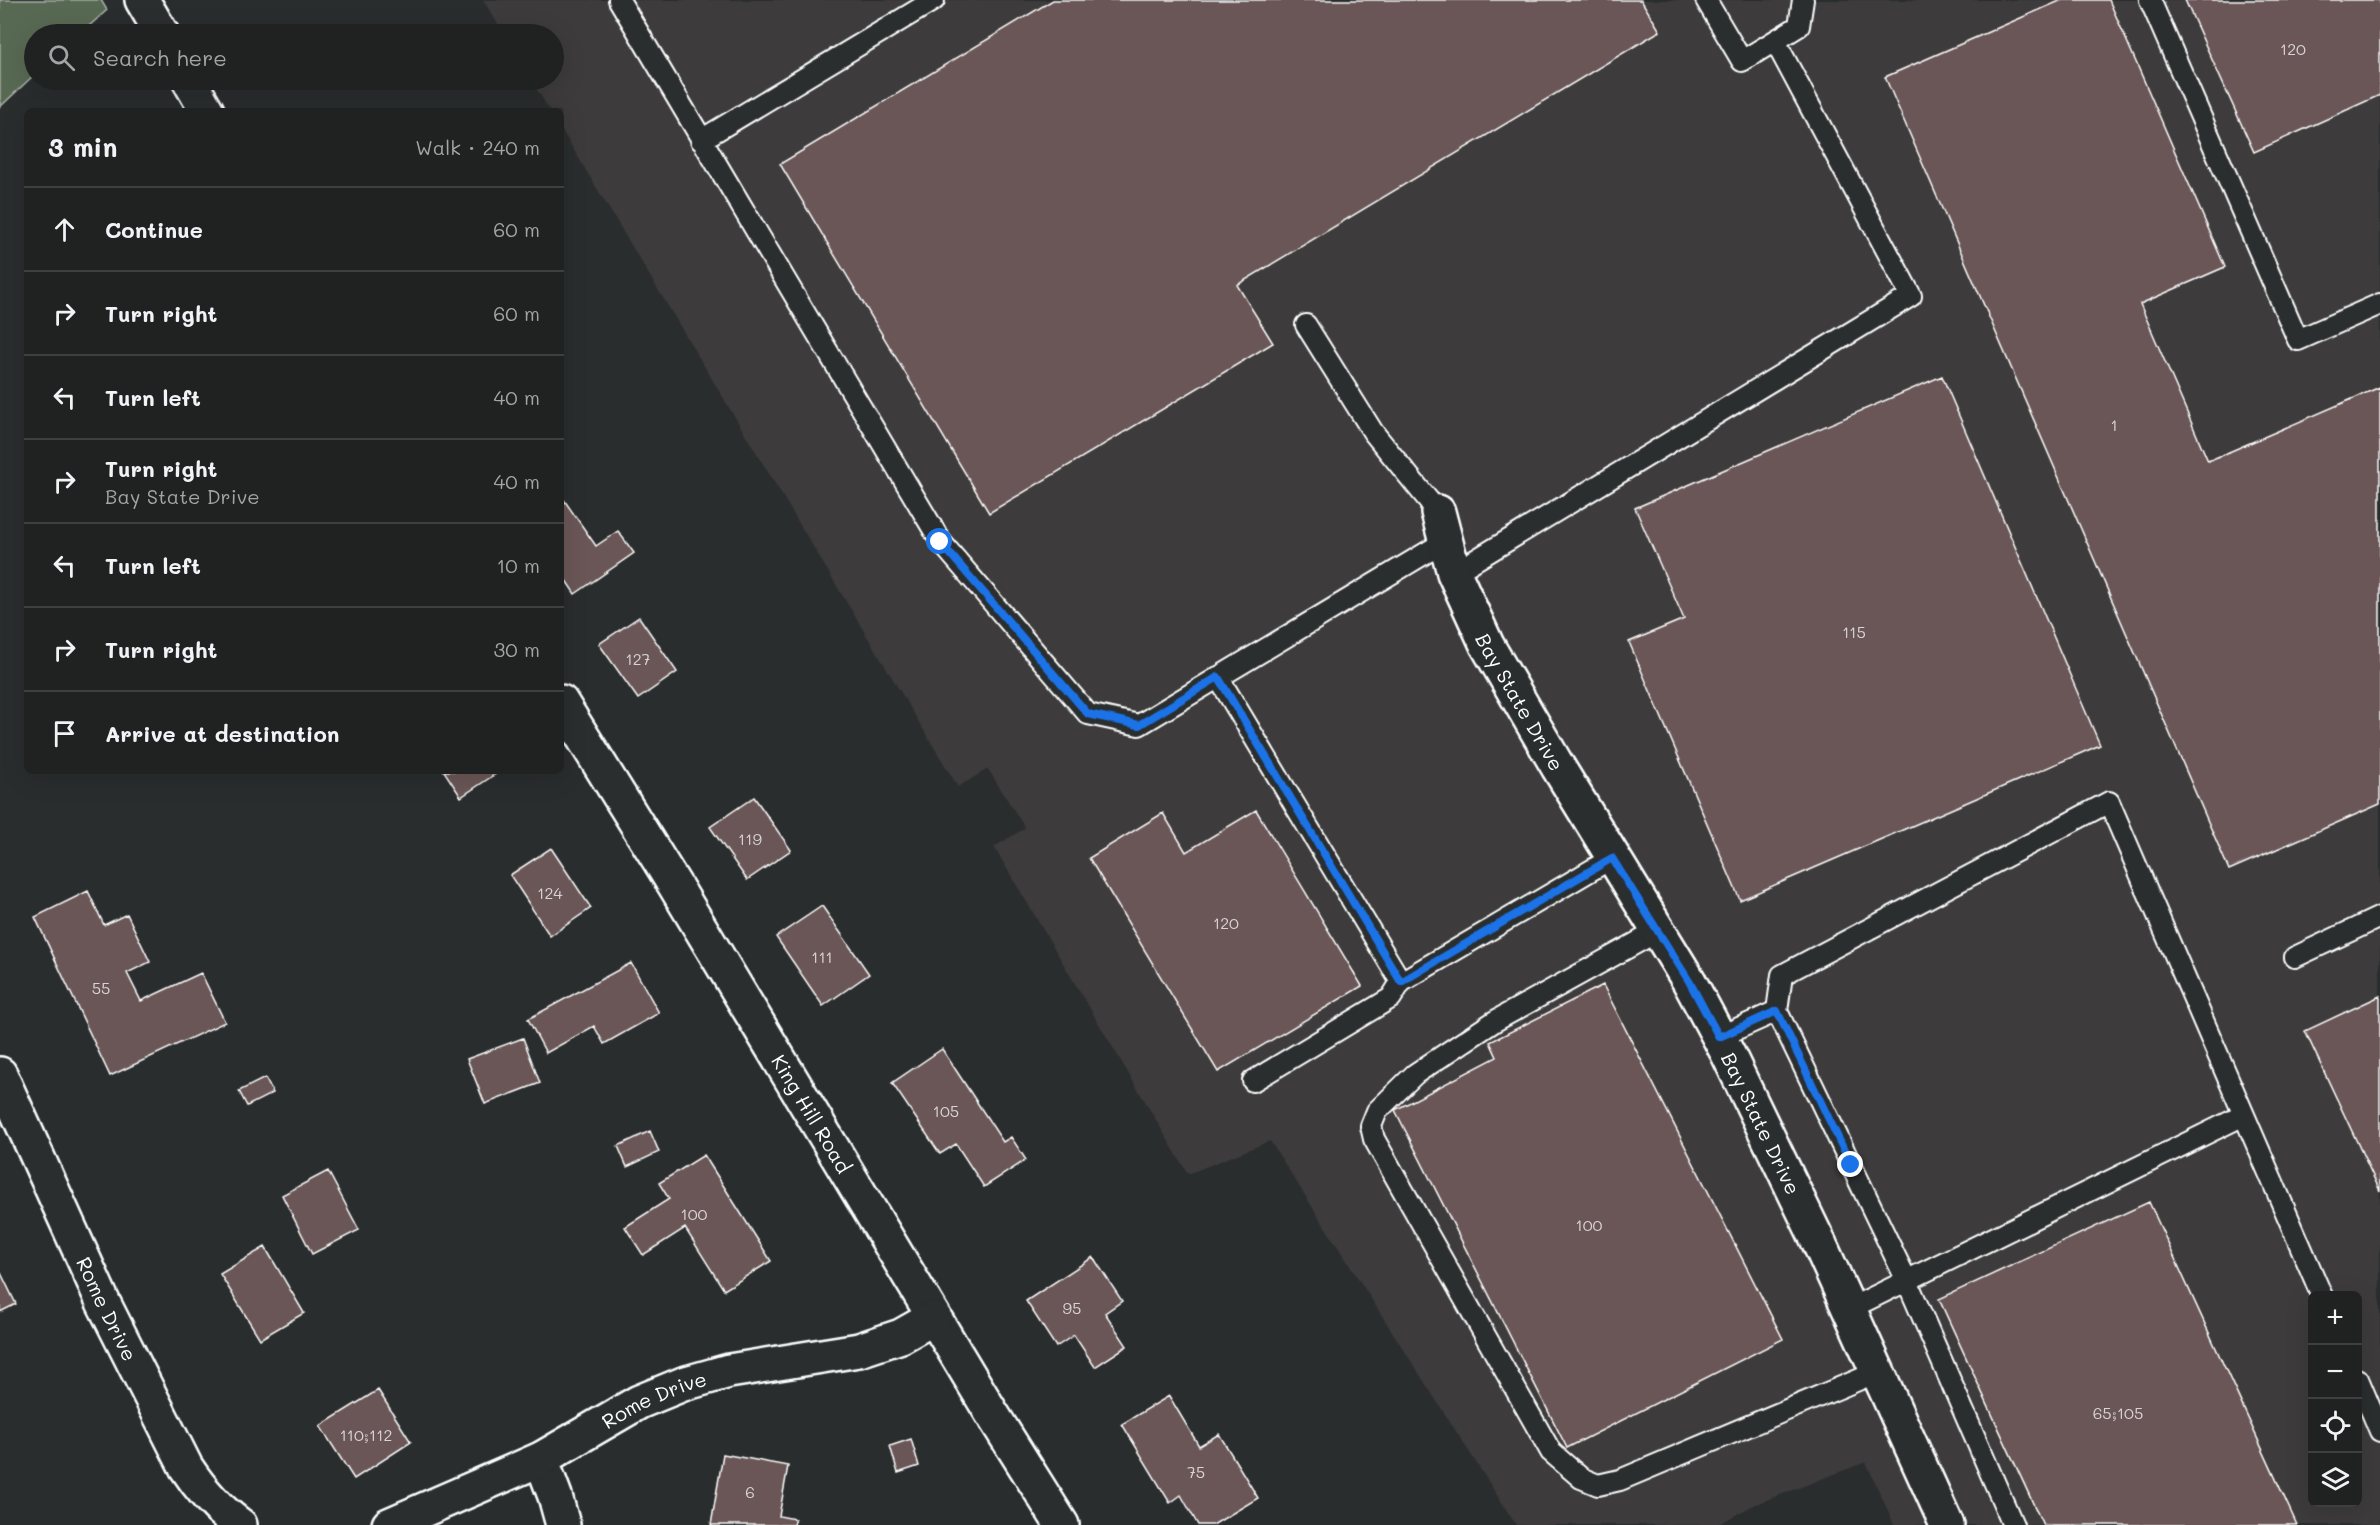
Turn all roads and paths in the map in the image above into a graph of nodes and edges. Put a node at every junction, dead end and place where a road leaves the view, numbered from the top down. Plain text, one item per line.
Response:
1 (142, 0) edge
2 (619, 0) edge
3 (934, 0) edge
4 (1706, 0) edge
5 (1803, 0) edge
6 (2150, 0) edge
7 (156, 24) edge
8 (1775, 41) junction
9 (195, 90) edge
10 (205, 108) edge
11 (701, 140) junction
12 (2380, 304) edge
13 (1306, 325) dead end
14 (1441, 527) junction
15 (1454, 573) junction
16 (1218, 677) junction
17 (564, 707) edge
18 (1612, 858) junction
19 (2380, 917) edge
20 (1658, 931) junction
21 (2295, 957) dead end
22 (1401, 982) junction
23 (1777, 1011) junction
24 (1719, 1037) junction
25 (0, 1074) edge
26 (1253, 1081) dead end
27 (2244, 1115) junction
28 (1907, 1281) junction
29 (2320, 1291) edge
30 (1849, 1309) junction
31 (933, 1318) junction
32 (1877, 1372) junction
33 (2362, 1388) edge
34 (2380, 1431) edge
35 (541, 1459) junction
36 (240, 1525) edge
37 (390, 1525) edge
38 (562, 1525) edge
39 (1062, 1525) edge
40 (1947, 1525) edge
41 (2013, 1525) edge

1 - 7 street
2 - 11 lane
3 - 11 lane
4 - 8 lane
5 - 8 lane
6 - 12 lane
8 - 15 lane
9 - 10 street
11 - 16 lane
13 - 14 lane
14 - 15 street, Bay State Drive
14 - 16 lane
15 - 18 street, Bay State Drive
16 - 22 lane
17 - 31 street, King Hill Road
18 - 20 street, Bay State Drive
18 - 22 lane
19 - 21 lane
20 - 24 street, Bay State Drive
20 - 32 lane
22 - 26 lane
23 - 24 lane
23 - 27 lane
23 - 28 lane
24 - 30 street, Bay State Drive
25 - 36 street, Rome Drive
27 - 28 lane
27 - 29 lane
28 - 30 lane
28 - 41 lane
30 - 32 street, Bay State Drive
31 - 35 street, Rome Drive
31 - 39 street, King Hill Road
32 - 40 street, Bay State Drive
33 - 34 lane
35 - 37 street, Rome Drive
35 - 38 street

